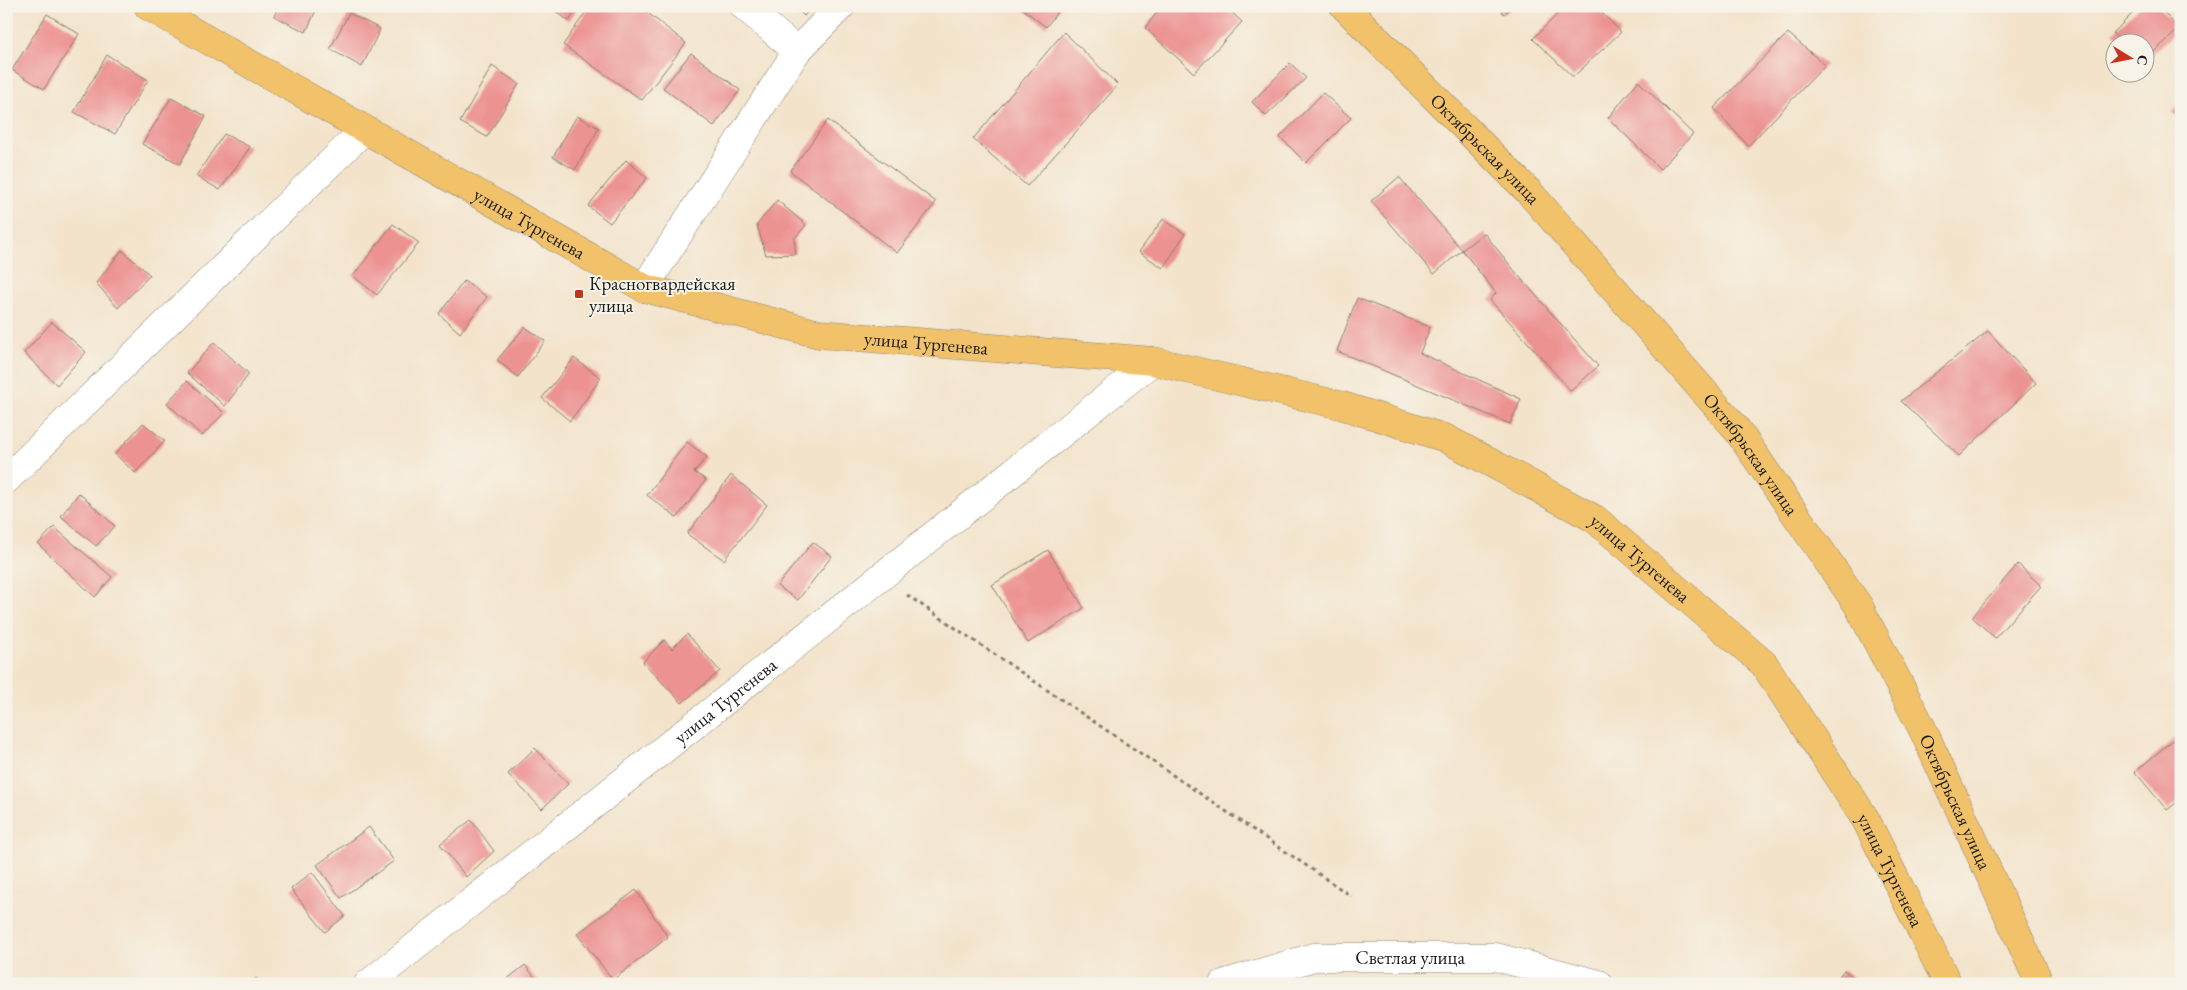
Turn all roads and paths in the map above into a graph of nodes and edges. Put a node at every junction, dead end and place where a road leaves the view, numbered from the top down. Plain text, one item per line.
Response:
1 (148, 6) edge
2 (744, 6) edge
3 (841, 6) edge
4 (1344, 6) edge
5 (797, 51) junction
6 (364, 130) junction
7 (644, 288) junction
8 (1153, 361) junction
9 (6, 480) edge
10 (907, 596) dead end
11 (1351, 896) dead end
12 (368, 984) edge
13 (1223, 984) edge
14 (1599, 984) edge
15 (1948, 984) edge
16 (2040, 984) edge

1 - 6 main road, улица Тургенева
2 - 5 street
3 - 5 street
4 - 16 main road, Октябрьская улица
5 - 7 street
6 - 7 main road, улица Тургенева
6 - 9 street
7 - 8 main road, улица Тургенева
8 - 12 street, улица Тургенева
8 - 15 main road, улица Тургенева
10 - 11 path
13 - 14 street, Светлая улица

